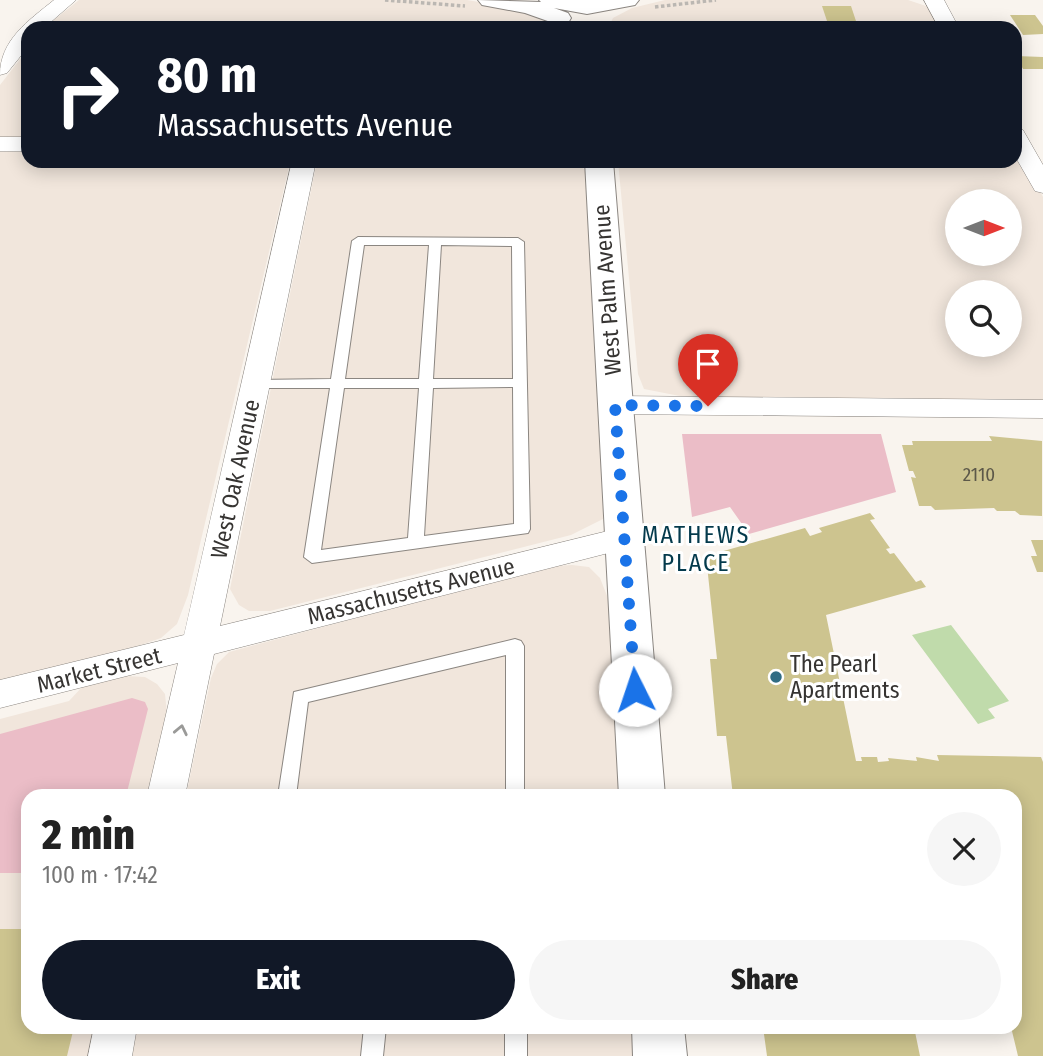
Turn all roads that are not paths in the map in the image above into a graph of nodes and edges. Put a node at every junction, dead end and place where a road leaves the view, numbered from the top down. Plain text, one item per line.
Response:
1 (66, 0) edge
2 (490, 0) edge
3 (934, 0) edge
4 (625, 1) edge
5 (556, 11) edge
6 (40, 21) edge
7 (600, 21) edge
8 (944, 21) edge
9 (21, 42) edge
10 (0, 69) edge
11 (0, 144) edge
12 (21, 144) edge
13 (1022, 148) edge
14 (302, 168) edge
15 (599, 168) edge
16 (1043, 186) edge
17 (435, 242) junction
18 (520, 383) junction
19 (255, 384) junction
20 (337, 384) junction
21 (426, 384) junction
22 (615, 405) junction
23 (1043, 409) edge
24 (624, 538) junction
25 (416, 543) junction
26 (199, 645) junction
27 (0, 694) edge
28 (168, 789) edge
29 (288, 789) edge
30 (515, 789) edge
31 (642, 789) edge
32 (115, 1034) edge
33 (374, 1034) edge
34 (516, 1034) edge
35 (658, 1034) edge
36 (110, 1056) edge
37 (372, 1056) edge
38 (516, 1056) edge
39 (660, 1056) edge

1 - 6 street
2 - 5 street
3 - 8 street
4 - 5 street
4 - 7 street
9 - 10 street
11 - 12 street
13 - 16 street
14 - 19 street, West Oak Avenue
15 - 22 street, West Palm Avenue
17 - 18 lane
17 - 20 lane
17 - 21 lane
18 - 21 lane
18 - 25 lane
19 - 20 lane
19 - 26 street, West Oak Avenue
20 - 21 lane
20 - 25 lane
21 - 25 lane
22 - 23 street
22 - 24 street, West Palm Avenue
24 - 26 street, Massachusetts Avenue
24 - 31 street, West Palm Avenue
26 - 27 street, Market Street
28 -> 26 street, West Oak Avenue
29 - 30 lane
32 - 36 street
33 - 37 lane
34 - 38 lane
35 - 39 street

